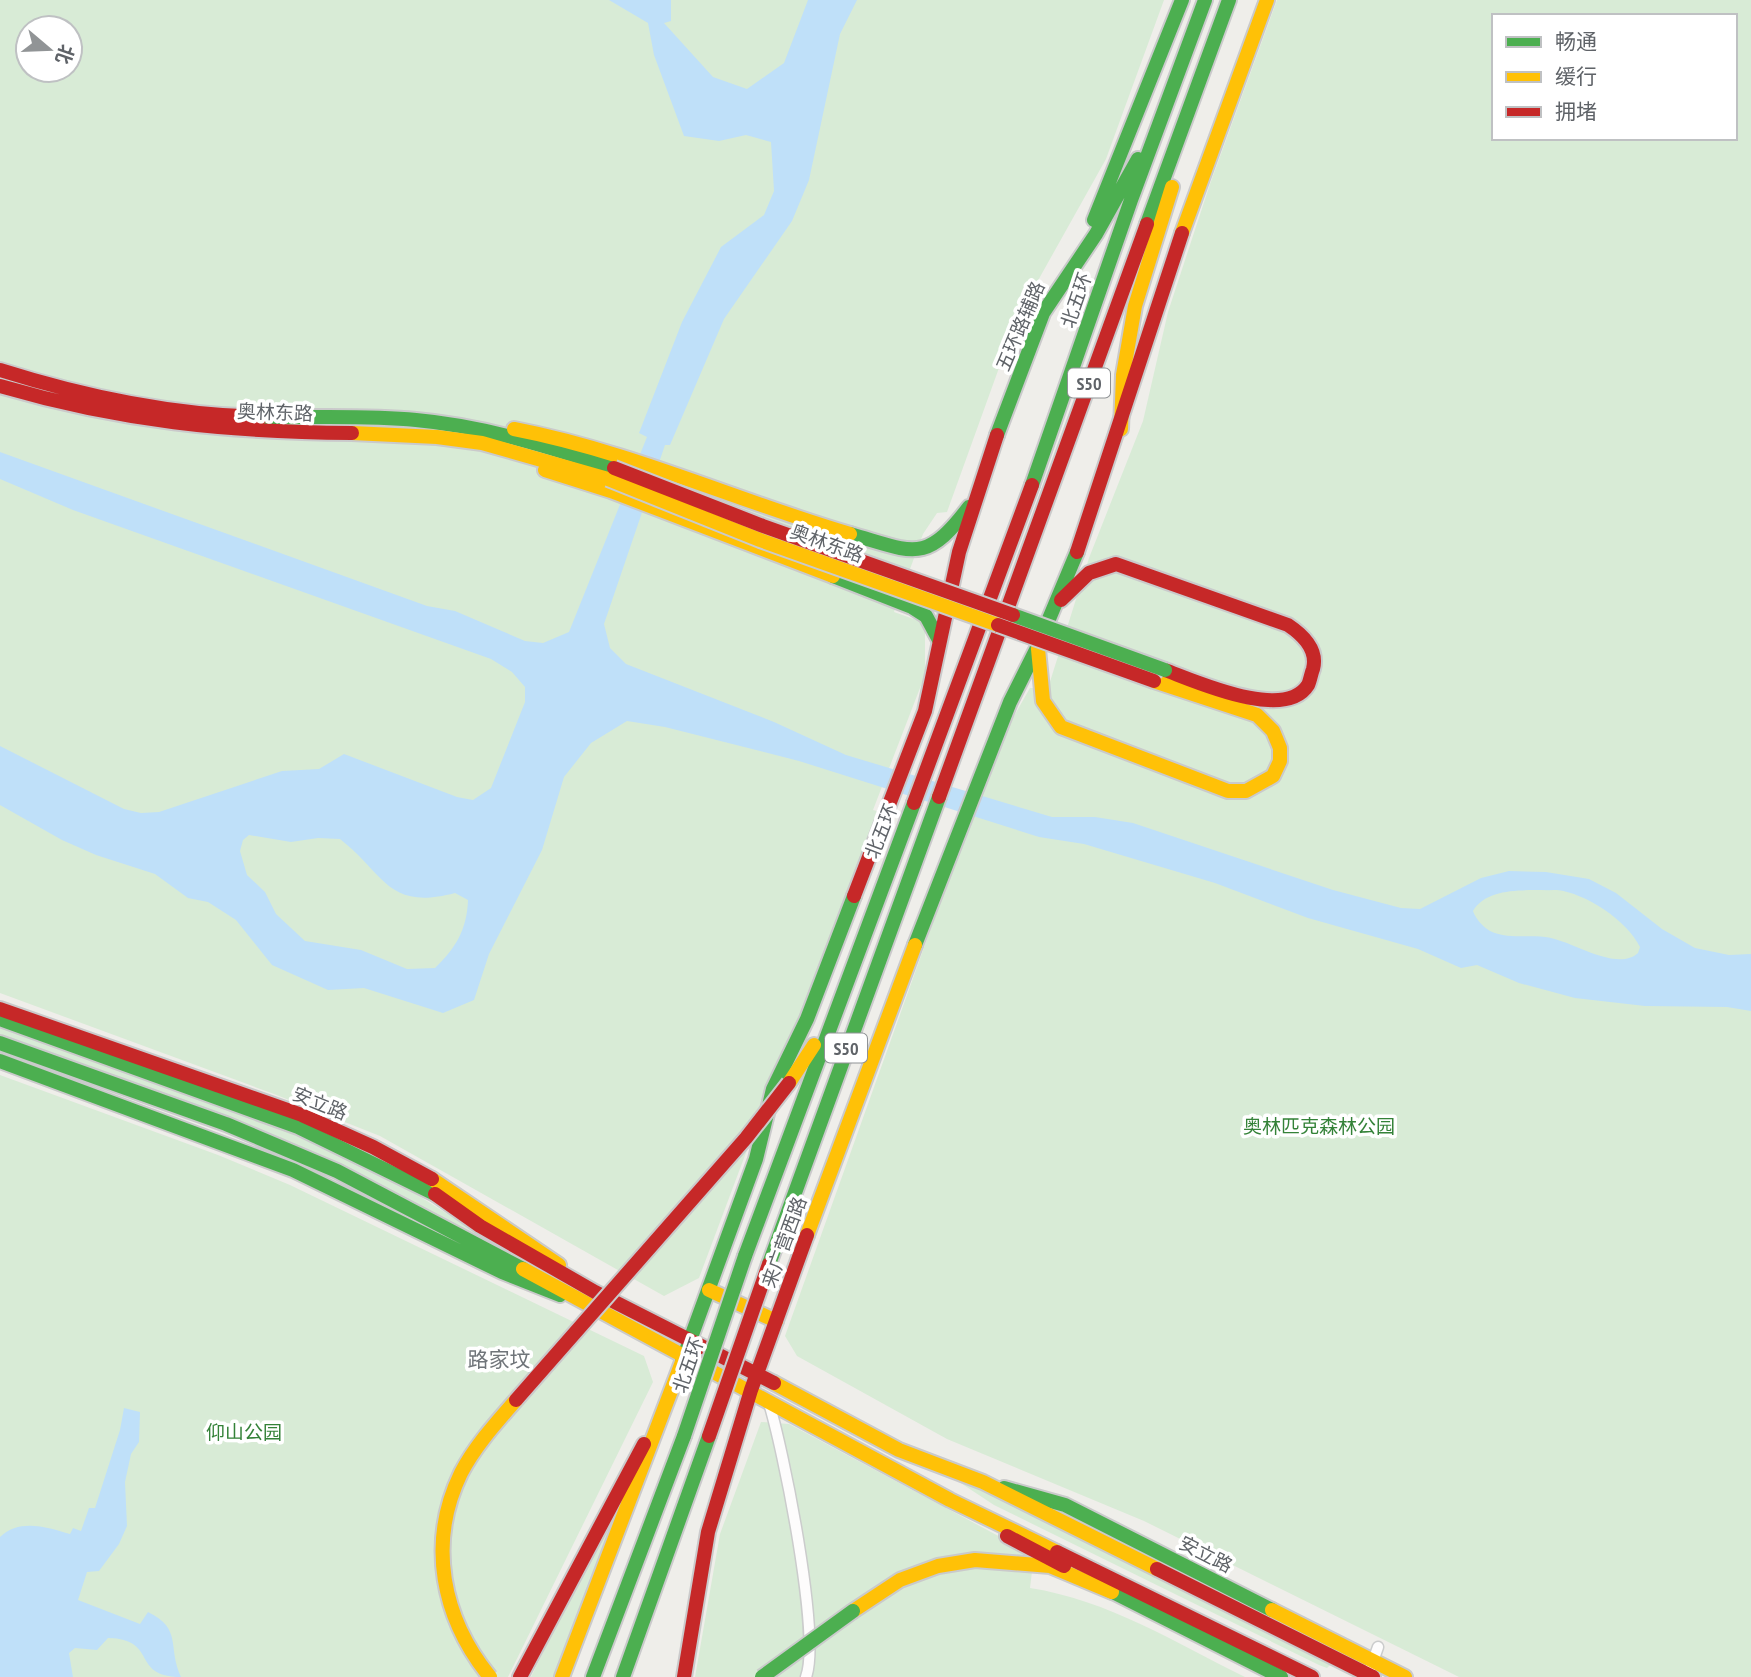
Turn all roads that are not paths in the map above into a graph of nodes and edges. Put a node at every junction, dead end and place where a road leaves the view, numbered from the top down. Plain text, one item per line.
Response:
1 (1182, 0) edge
2 (1205, 0) edge
3 (1229, 0) edge
4 (1267, 0) edge
5 (1205, 66) junction
6 (1161, 120) junction
7 (1041, 316) junction
8 (0, 370) edge
9 (0, 386) edge
10 (1121, 429) junction
11 (467, 433) junction
12 (614, 474) junction
13 (976, 497) junction
14 (900, 550) junction
15 (873, 594) junction
16 (1058, 604) junction
17 (939, 640) junction
18 (1038, 649) junction
19 (0, 1009) edge
20 (835, 1009) junction
21 (0, 1020) edge
22 (0, 1042) edge
23 (0, 1061) edge
24 (709, 1290) junction
25 (592, 1298) junction
26 (776, 1321) junction
27 (691, 1339) junction
28 (685, 1356) junction
29 (757, 1374) junction
30 (751, 1390) junction
31 (670, 1396) junction
32 (768, 1399) junction
33 (950, 1500) junction
34 (660, 1578) junction
35 (1112, 1592) junction
36 (1372, 1667) edge
37 (490, 1677) edge
38 (520, 1677) edge
39 (562, 1677) edge
40 (593, 1677) edge
41 (623, 1677) edge
42 (634, 1677) edge
43 (684, 1677) edge
44 (762, 1677) edge
45 (806, 1677) edge
46 (1281, 1677) edge
47 (1312, 1677) edge
48 (1405, 1677) edge

1 - 7 main road, 五环路辅路
2 - 6 main road, 北五环 / S50
3 - 5 main road, 北五环 / S50
4 - 10 main road, 来广营西路
5 - 10 main road
5 - 34 main road, 北五环 / S50, bridge
6 - 7 main road
6 - 20 main road, 北五环 / S50
7 - 13 main road, 五环路辅路
8 - 11 main road, 奥林东路
9 - 11 main road, 奥林东路
10 - 16 main road, 来广营西路
11 - 12 main road
11 - 12 main road, 奥林东路
12 - 14 main road
12 - 15 main road
12 - 16 main road, 奥林东路, bridge
12 - 18 main road, 奥林东路, bridge
13 - 14 main road
13 - 17 main road, 五环路辅路
14 - 15 main road
15 - 17 main road
16 - 18 main road, 来广营西路
17 - 24 main road, 五环路辅路
18 - 26 main road, 来广营西路
19 - 25 main road, 安立路
20 - 37 main road, bridge
20 - 40 main road, 北五环 / S50, bridge
21 - 25 main road, 安立路
22 - 25 main road, 安立路
23 - 25 main road, 安立路
24 - 26 main road
24 - 27 main road, 五环路辅路
25 - 27 main road, 安立路
25 - 28 main road, 安立路
26 - 29 main road, 来广营西路
27 - 28 main road, 五环路辅路
27 - 29 main road, 安立路
28 - 30 main road, 安立路
28 - 31 main road, 五环路辅路
29 - 30 main road, 来广营西路
29 - 36 main road, 安立路
30 - 32 main road, 安立路
30 - 43 main road, 来广营西路
31 - 38 main road
31 - 39 main road
32 - 33 main road, 安立路
32 - 45 street
33 - 35 main road, 安立路
33 - 47 main road, 安立路
34 - 41 main road, 北五环 / S50
34 - 42 main road
35 - 44 main road, bridge
35 - 46 main road, 安立路
36 - 48 main road, 安立路

